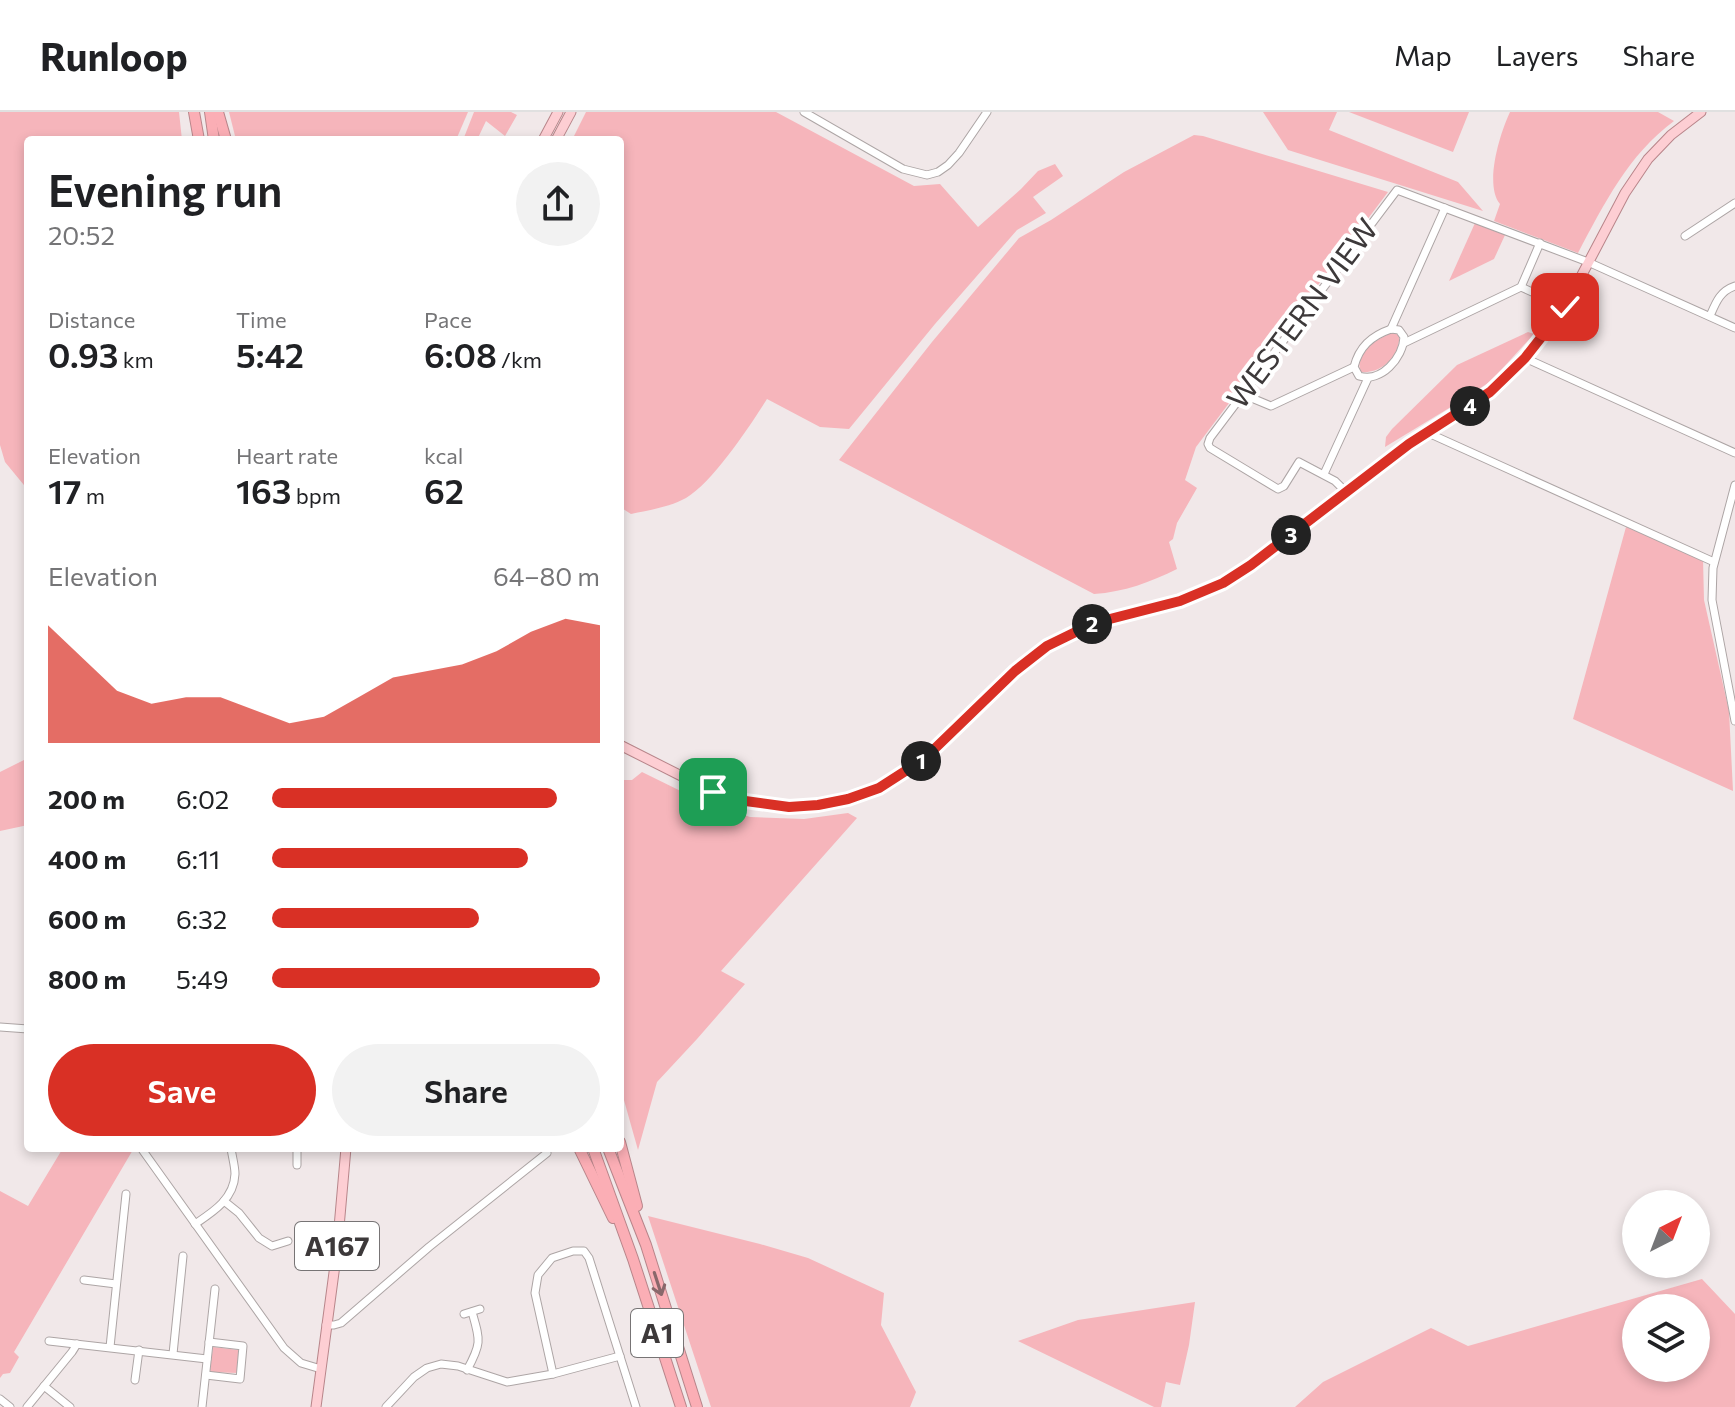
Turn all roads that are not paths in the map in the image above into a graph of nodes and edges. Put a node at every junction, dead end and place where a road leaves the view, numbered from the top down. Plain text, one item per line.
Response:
1 (194, 112) edge
2 (210, 112) edge
3 (218, 112) edge
4 (558, 112) edge
5 (571, 112) edge
6 (804, 112) edge
7 (987, 112) edge
8 (1701, 112) edge
9 (198, 136) edge
10 (213, 136) edge
11 (225, 136) edge
12 (545, 136) edge
13 (558, 136) edge
14 (1733, 207) edge
15 (1445, 208) junction
16 (1685, 236) dead end
17 (1540, 243) junction
18 (1588, 262) junction
19 (1735, 286) edge
20 (1521, 287) junction
21 (1565, 307) junction
22 (1710, 316) junction
23 (1735, 328) edge
24 (1391, 329) junction
25 (1404, 343) junction
26 (1525, 358) junction
27 (1354, 367) junction
28 (1368, 378) junction
29 (1242, 394) junction
30 (1426, 432) junction
31 (1735, 453) edge
32 (1324, 474) junction
33 (1735, 485) edge
34 (1346, 492) junction
35 (1732, 512) edge
36 (1714, 562) junction
37 (1735, 721) edge
38 (624, 747) edge
39 (0, 1027) edge
40 (24, 1029) edge
41 (144, 1152) edge
42 (232, 1152) edge
43 (297, 1152) edge
44 (346, 1152) edge
45 (581, 1152) edge
46 (594, 1152) edge
47 (610, 1152) edge
48 (623, 1152) edge
49 (547, 1153) dead end
50 (297, 1165) dead end
51 (126, 1194) dead end
52 (224, 1201) junction
53 (195, 1224) junction
54 (288, 1241) dead end
55 (646, 1245) junction
56 (183, 1256) dead end
57 (633, 1259) junction
58 (84, 1280) dead end
59 (116, 1284) junction
60 (215, 1289) dead end
61 (472, 1312) dead end
62 (326, 1325) junction
63 (49, 1341) dead end
64 (209, 1342) junction
65 (77, 1344) junction
66 (110, 1347) junction
67 (139, 1350) junction
68 (173, 1354) junction
69 (620, 1356) junction
70 (207, 1359) junction
71 (321, 1369) junction
72 (467, 1370) junction
73 (553, 1374) junction
74 (206, 1375) junction
75 (135, 1380) dead end
76 (44, 1386) junction
77 (0, 1399) edge
78 (392, 1405) edge
79 (10, 1407) edge
80 (27, 1407) edge
81 (70, 1407) edge
82 (202, 1407) edge
83 (316, 1407) edge
84 (636, 1407) edge
85 (681, 1407) edge
86 (697, 1407) edge

1 - 9 highway
2 - 10 highway
3 - 11 highway
4 - 12 main road
5 - 13 main road
6 - 7 street
8 - 18 main road
14 - 16 street
15 - 17 street
15 - 24 street
15 - 29 street, WESTERN VIEW
17 - 18 street
17 - 20 street
18 - 21 main road
18 - 22 street
19 - 22 street
20 - 21 street
20 - 25 street
21 - 26 main road
22 - 23 street
24 - 25 street
24 - 27 street
25 - 28 street
26 - 30 main road
26 - 31 street
27 - 28 street
27 - 29 street
28 - 32 street
29 - 32 street, WESTERN VIEW
30 - 34 main road
30 - 36 street
32 - 34 street
33 - 35 street
34 - 38 main road
35 - 36 street
36 - 37 street
39 - 40 street
41 - 53 street
42 - 52 street
43 - 50 street
44 - 62 main road, A167
45 - 57 highway, A1
46 - 57 highway, A1
47 - 55 highway, A1
48 - 55 highway, A1
49 - 62 street
51 - 59 street
52 - 53 street
52 - 54 street
53 - 71 street
55 -> 86 highway, A1
56 - 68 street
57 - 85 highway, A1
58 - 59 street
59 - 66 street
60 - 64 street
61 - 72 street
62 - 71 main road, A167
63 - 65 street
64 - 70 street
64 - 74 street
65 - 66 street
65 - 76 street
66 - 67 street
67 - 68 street
67 - 75 street
68 - 70 street
69 - 73 street
69 - 73 street
69 - 84 street
70 - 74 street
71 - 83 main road, A167
72 - 73 street
72 - 78 street
74 - 82 street
76 - 80 street
76 - 81 street
77 - 79 street

